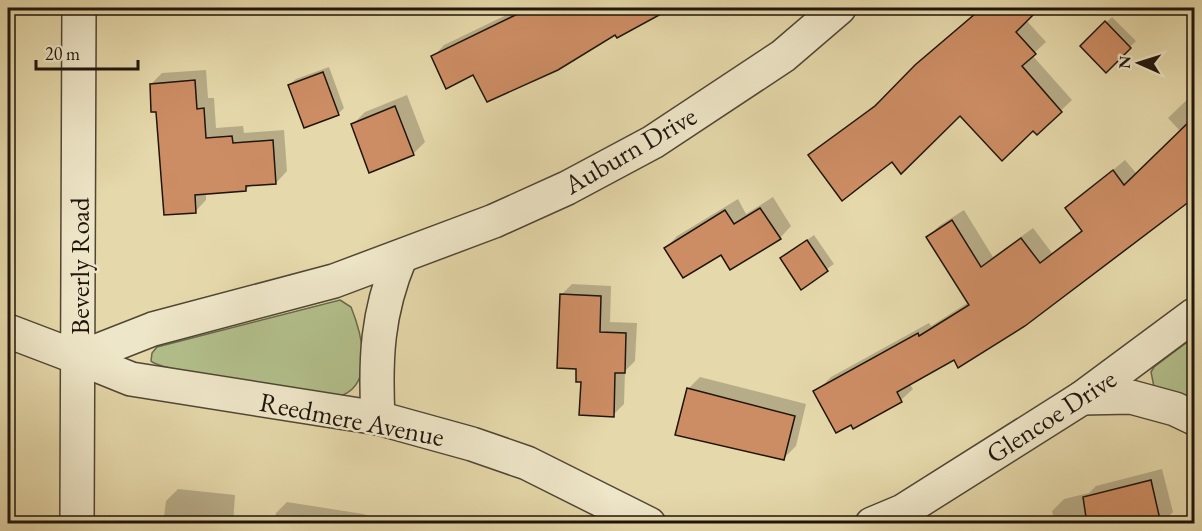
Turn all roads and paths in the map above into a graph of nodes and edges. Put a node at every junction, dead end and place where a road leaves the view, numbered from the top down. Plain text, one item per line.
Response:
1 (80, 8) edge
2 (840, 8) edge
3 (400, 258) junction
4 (1194, 315) edge
5 (8, 331) edge
6 (78, 358) junction
7 (1082, 398) junction
8 (378, 418) junction
9 (1194, 418) edge
10 (901, 518) edge
11 (77, 524) edge
12 (649, 524) edge
13 (872, 524) edge

1 - 6 street, Beverly Road
2 - 3 street, Auburn Drive
3 - 6 street, Auburn Drive
3 - 8 street
4 - 7 street, Glencoe Drive
5 - 6 street
6 - 8 street, Reedmere Avenue
6 - 11 street, Beverly Road
7 - 9 street
7 - 10 street, Glencoe Drive
8 - 12 street, Reedmere Avenue
10 - 13 street, Glencoe Drive

